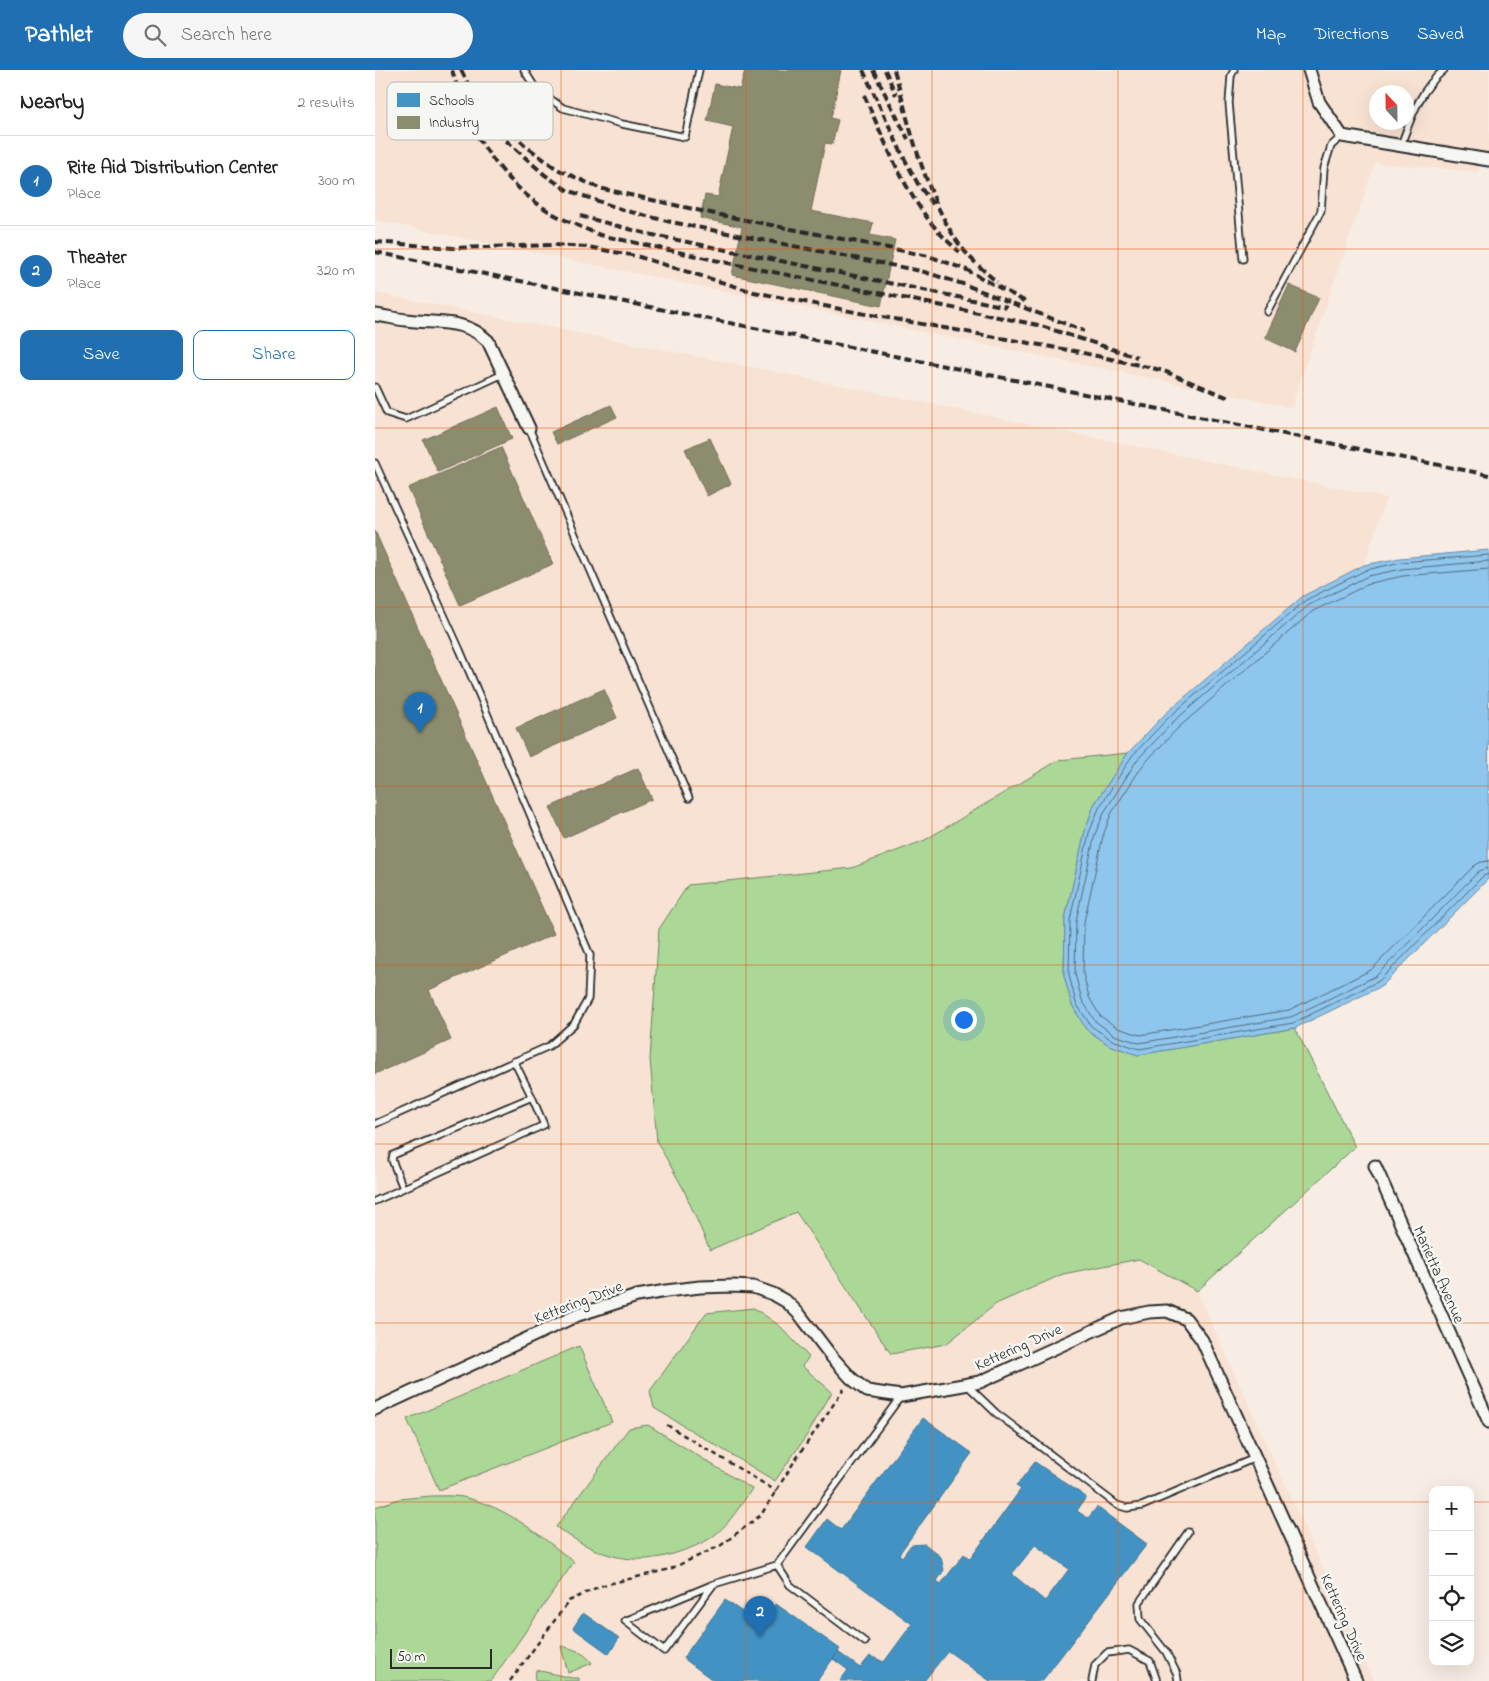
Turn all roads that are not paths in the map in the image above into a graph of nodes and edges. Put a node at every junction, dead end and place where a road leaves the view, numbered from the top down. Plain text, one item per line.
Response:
1 (524, 70) edge
2 (699, 70) edge
3 (1234, 70) edge
4 (1309, 70) edge
5 (1444, 70) edge
6 (532, 82) edge
7 (553, 101) edge
8 (1342, 136) junction
9 (1401, 145) junction
10 (1489, 160) edge
11 (1243, 259) dead end
12 (1267, 312) dead end
13 (375, 315) edge
14 (504, 373) junction
15 (375, 387) edge
16 (529, 428) joint
17 (375, 463) edge
18 (689, 798) dead end
19 (514, 1061) junction
20 (532, 1097) junction
21 (375, 1124) edge
22 (1375, 1166) dead end
23 (403, 1188) junction
24 (375, 1201) edge
25 (967, 1385) junction
26 (901, 1396) junction
27 (1484, 1397) edge
28 (375, 1409) edge
29 (1489, 1422) edge
30 (1255, 1458) junction
31 (1188, 1532) dead end
32 (777, 1564) junction
33 (715, 1584) junction
34 (865, 1642) dead end
35 (1092, 1681) edge
36 (1157, 1681) edge
37 (1178, 1681) edge
38 (1356, 1681) edge

1 - 6 lane
2 - 7 lane
3 - 11 lane
4 - 8 street
5 - 9 lane
8 - 9 street
8 - 12 lane
9 - 10 street
13 - 14 street
14 - 15 lane
14 - 16 street
16 - 18 lane
17 - 19 lane
19 - 20 lane
19 - 21 lane
20 - 23 lane
20 - 23 lane
22 - 27 street, Marietta Avenue
23 - 24 lane
25 - 26 street, Kettering Drive
25 - 30 lane
25 - 30 street, Kettering Drive
26 - 28 street, Kettering Drive
26 - 32 lane
27 - 29 street, Marietta Avenue
30 - 38 street, Kettering Drive
31 - 37 lane
32 - 33 lane
32 - 34 lane
33 - 33 lane
35 - 36 lane

